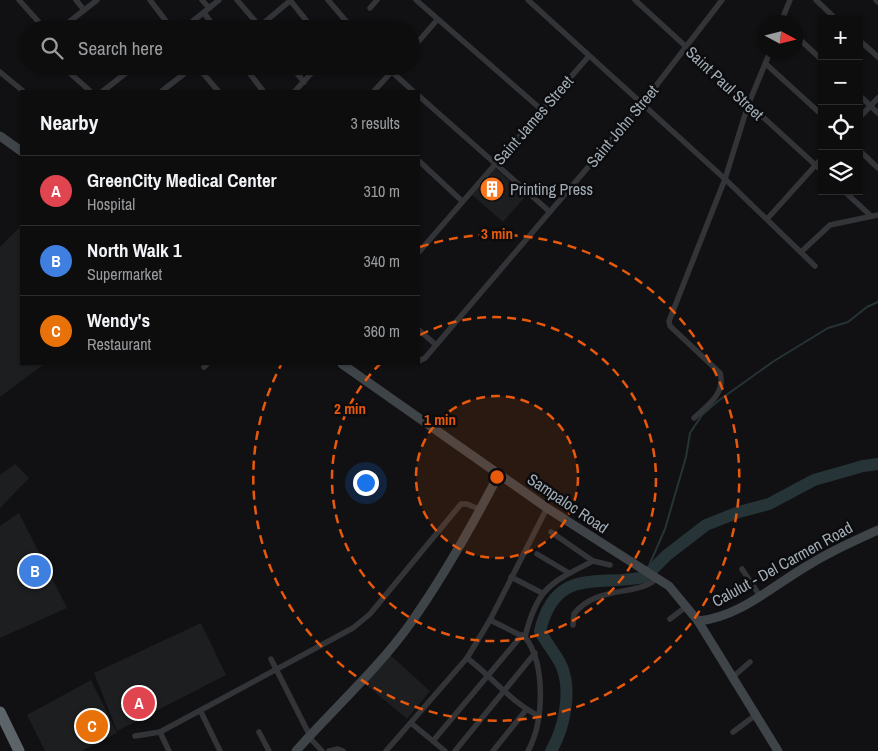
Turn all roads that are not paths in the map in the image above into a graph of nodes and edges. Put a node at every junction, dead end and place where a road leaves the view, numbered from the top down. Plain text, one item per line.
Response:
1 (19, 0) edge
2 (76, 0) edge
3 (97, 0) edge
4 (150, 0) edge
5 (202, 0) edge
6 (220, 0) edge
7 (237, 0) edge
8 (291, 0) edge
9 (328, 0) edge
10 (377, 0) edge
11 (416, 0) edge
12 (528, 0) edge
13 (635, 0) edge
14 (722, 0) edge
15 (790, 0) edge
16 (816, 0) edge
17 (370, 8) dead end
18 (84, 10) junction
19 (206, 10) junction
20 (784, 15) edge
21 (832, 15) edge
22 (37, 20) edge
23 (71, 20) edge
24 (165, 20) edge
25 (194, 20) edge
26 (211, 20) edge
27 (255, 20) edge
28 (269, 20) edge
29 (306, 20) edge
30 (347, 20) edge
31 (437, 20) junction
32 (420, 40) edge
33 (803, 42) edge
34 (863, 44) edge
35 (686, 46) junction
36 (589, 56) junction
37 (818, 56) edge
38 (878, 58) edge
39 (767, 60) edge
40 (766, 64) junction
41 (0, 72) edge
42 (71, 75) edge
43 (123, 75) edge
44 (184, 75) edge
45 (204, 75) edge
46 (251, 75) edge
47 (298, 75) edge
48 (310, 75) edge
49 (389, 75) edge
50 (395, 75) edge
51 (304, 82) junction
52 (23, 90) edge
53 (89, 90) edge
54 (104, 90) edge
55 (163, 90) edge
56 (217, 90) edge
57 (262, 90) edge
58 (296, 90) edge
59 (375, 90) edge
60 (412, 90) edge
61 (420, 97) edge
62 (878, 98) edge
63 (863, 99) edge
64 (642, 104) junction
65 (748, 105) junction
66 (870, 106) junction
67 (543, 110) junction
68 (818, 111) edge
69 (878, 113) edge
70 (863, 114) edge
71 (0, 136) edge
72 (20, 150) edge
73 (863, 154) edge
74 (420, 162) edge
75 (818, 162) edge
76 (494, 164) junction
77 (815, 165) junction
78 (818, 168) edge
79 (878, 168) edge
80 (725, 179) junction
81 (848, 195) edge
82 (462, 201) junction
83 (550, 212) junction
84 (878, 215) edge
85 (871, 216) junction
86 (768, 218) junction
87 (420, 251) edge
88 (801, 252) junction
89 (815, 266) dead end
90 (420, 331) edge
91 (436, 345) junction
92 (420, 360) edge
93 (343, 365) edge
94 (694, 418) dead end
95 (499, 474) junction
96 (547, 508) junction
97 (481, 510) junction
98 (878, 530) edge
99 (551, 532) dead end
100 (537, 554) dead end
101 (593, 561) junction
102 (610, 565) dead end
103 (742, 569) dead end
104 (570, 573) junction
105 (511, 577) junction
106 (657, 577) junction
107 (542, 593) junction
108 (760, 596) junction
109 (687, 606) junction
110 (670, 619) dead end
111 (490, 620) junction
112 (698, 621) junction
113 (573, 625) dead end
114 (524, 636) junction
115 (535, 653) junction
116 (466, 658) junction
117 (271, 659) dead end
118 (750, 662) dead end
119 (278, 670) junction
120 (488, 674) junction
121 (734, 676) junction
122 (505, 692) junction
123 (526, 710) junction
124 (0, 712) edge
125 (201, 712) junction
126 (757, 714) junction
127 (537, 716) junction
128 (411, 723) junction
129 (160, 732) junction
130 (259, 732) dead end
131 (733, 732) dead end
132 (135, 736) dead end
133 (309, 736) junction
134 (433, 741) junction
135 (19, 751) edge
136 (169, 751) edge
137 (220, 751) edge
138 (269, 751) edge
139 (296, 751) edge
140 (322, 751) edge
141 (329, 751) edge
142 (343, 751) edge
143 (386, 751) edge
144 (446, 751) edge
145 (455, 751) edge
146 (493, 751) edge
147 (528, 751) edge
148 (778, 751) edge

1 - 22 street
2 - 18 street
3 - 18 street
4 - 24 street
5 - 19 street
6 - 19 street
7 - 27 street
8 - 28 street
8 - 29 street
9 - 30 street
10 - 17 street
11 - 31 street
12 - 36 street
13 - 35 street, Saint Paul Street
14 - 35 street, Saint John Street
15 - 20 street
16 - 21 street
18 - 23 street
19 - 25 street
19 - 26 street
31 - 32 street
31 - 67 street
33 - 37 street
34 - 38 street
35 - 64 street, Saint John Street
35 - 65 street, Saint Paul Street
36 - 64 street
36 - 67 street, Saint James Street
39 - 40 street
40 - 65 street
40 - 68 street
41 - 52 street
42 - 53 street
43 - 54 street
44 - 55 street
45 - 56 street
46 - 57 street
47 - 51 street
48 - 51 street
49 - 59 street
50 - 60 street
51 - 58 street
61 - 76 street
62 - 66 street
63 - 66 street
64 - 80 street
64 - 83 street, Saint John Street
65 - 77 street, Saint Paul Street
65 - 80 street
66 - 69 street
66 - 70 street
67 - 76 street, Saint James Street
71 - 72 main road
73 - 79 street
74 - 82 street
75 - 77 street
76 - 82 street, Saint James Street
76 - 83 street
77 - 78 street, Saint Paul Street
77 - 86 street
80 - 86 street
80 - 94 street
81 - 85 street
82 - 87 street, Saint James Street
83 - 91 street, Saint John Street
84 - 85 street
85 - 88 street
86 - 88 street
88 - 89 street
90 - 91 street
91 - 92 street, Saint John Street
93 - 95 main road, Sampaloc Road
95 - 96 main road, Sampaloc Road
95 - 97 main road
96 - 105 street
96 - 106 main road, Sampaloc Road
97 - 119 street
97 - 133 main road
98 - 108 main road, Calulut - Del Carmen Road
99 - 101 street
100 - 104 street
101 - 102 street
101 - 104 street
103 - 108 street
104 - 107 street
105 - 107 street
105 - 111 street
106 - 109 main road, Sampaloc Road
106 - 113 street
107 - 114 street
108 - 112 main road, Calulut - Del Carmen Road
109 - 110 street
109 - 112 main road, Sampaloc Road
111 - 114 street
111 - 116 street
112 - 121 main road, Sampaloc Road
114 - 115 street
114 - 120 street
115 - 122 street
115 - 127 street
116 - 120 street
116 - 128 street
117 - 119 street
118 - 121 street
119 - 125 street
119 - 133 street
120 - 122 street
120 - 134 street
121 - 126 main road, Sampaloc Road
122 - 123 street
122 - 145 street
123 - 127 street
123 - 146 street
124 - 135 highway
125 - 129 street
125 - 137 street
126 - 131 street
126 - 148 main road, Sampaloc Road
127 - 147 street
128 - 134 street
128 - 143 street
129 - 132 street
129 - 136 street
130 - 138 street
133 - 139 main road
133 - 140 street
134 - 144 street
141 - 142 street

